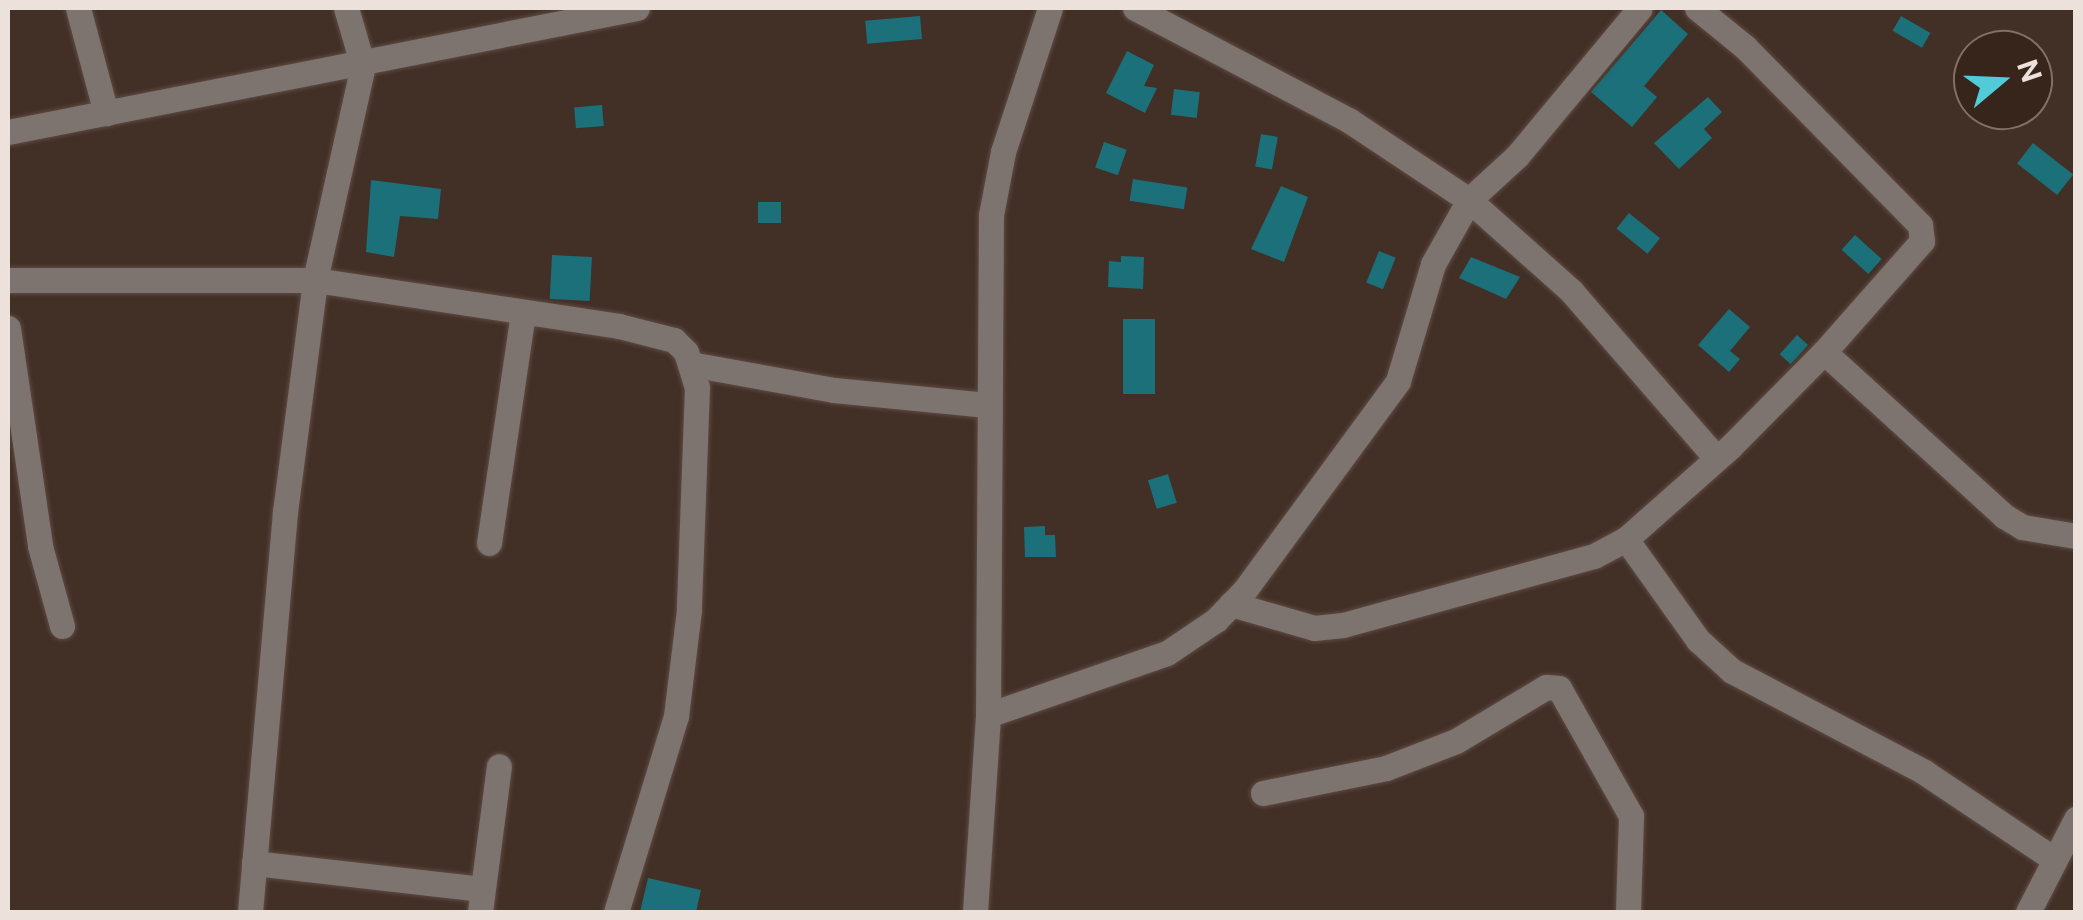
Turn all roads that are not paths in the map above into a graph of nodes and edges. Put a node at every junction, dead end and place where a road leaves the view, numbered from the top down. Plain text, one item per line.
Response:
1 (78, 8) edge
2 (346, 8) edge
3 (637, 8) edge
4 (1050, 8) edge
5 (1134, 8) edge
6 (1640, 8) edge
7 (1697, 8) edge
8 (363, 66) junction
9 (106, 113) junction
10 (8, 132) edge
11 (1469, 200) junction
12 (8, 280) edge
13 (315, 280) junction
14 (523, 312) junction
15 (8, 328) edge
16 (1824, 352) junction
17 (696, 365) junction
18 (987, 405) junction
19 (1716, 458) junction
20 (2076, 536) edge
21 (1626, 538) junction
22 (489, 543) dead end
23 (1230, 604) junction
24 (62, 626) dead end
25 (988, 715) junction
26 (499, 766) dead end
27 (1264, 793) dead end
28 (2076, 819) edge
29 (2054, 859) junction
30 (254, 863) junction
31 (480, 901) edge
32 (250, 912) edge
33 (616, 912) edge
34 (975, 912) edge
35 (1628, 912) edge
36 (2028, 912) edge

1 - 9 street
2 - 8 street
3 - 8 street
4 - 18 street
5 - 11 street
6 - 11 street
7 - 16 street
8 - 9 street
8 - 13 street
9 - 10 street
11 - 19 street
11 - 23 street
12 - 13 street
13 - 14 street
13 - 30 street
14 - 17 street
14 - 22 street
15 - 24 street
16 - 19 street
16 - 20 street
17 - 18 street
17 - 33 street
18 - 25 street
19 - 21 street
21 - 23 street
21 - 29 street
23 - 25 street
25 - 34 street
26 - 31 street
27 - 35 street
28 - 29 street
29 - 36 street
30 - 31 street
30 - 32 street

